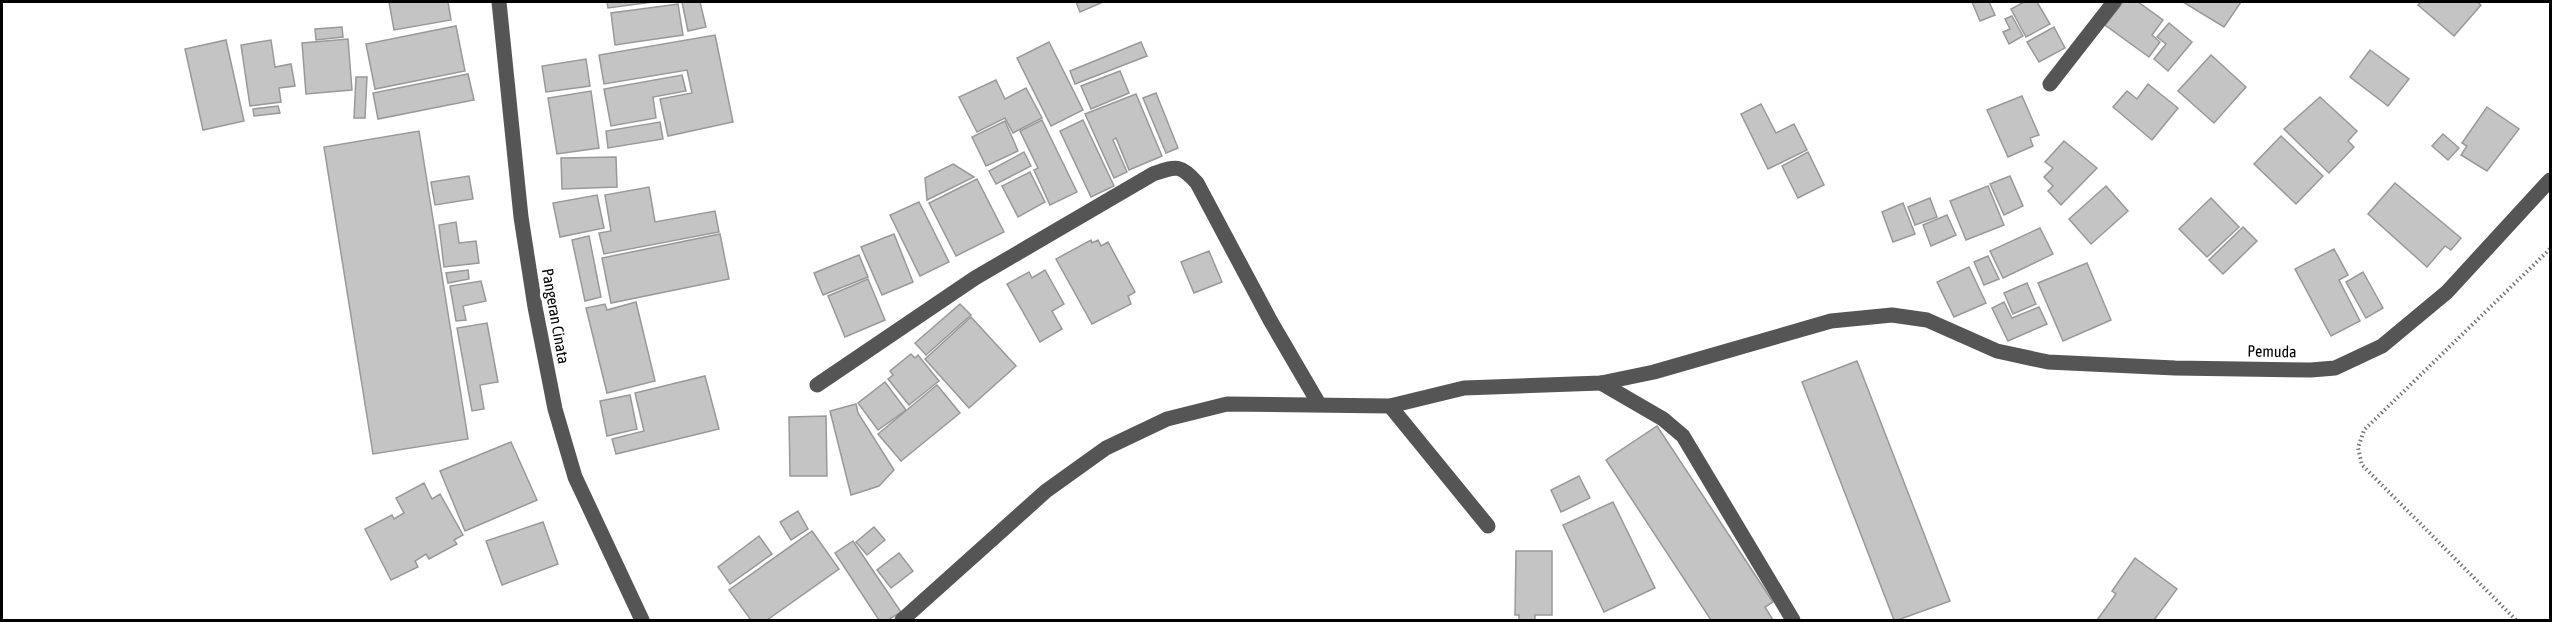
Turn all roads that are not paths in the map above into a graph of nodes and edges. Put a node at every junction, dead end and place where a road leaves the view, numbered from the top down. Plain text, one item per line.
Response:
1 (499, 2) edge
2 (2114, 2) edge
3 (2050, 84) dead end
4 (2550, 180) edge
5 (1601, 383) junction
6 (817, 386) dead end
7 (1319, 404) junction
8 (1390, 406) junction
9 (1488, 526) dead end
10 (641, 618) edge
11 (902, 621) edge
12 (1793, 621) edge

1 - 10 street, Pangeran Cinata
2 - 3 street
4 - 5 street, Pemuda
5 - 8 street, Pemuda
5 - 12 street
6 - 7 street
7 - 8 street, Pemuda
7 - 11 street, Pemuda
8 - 9 street

